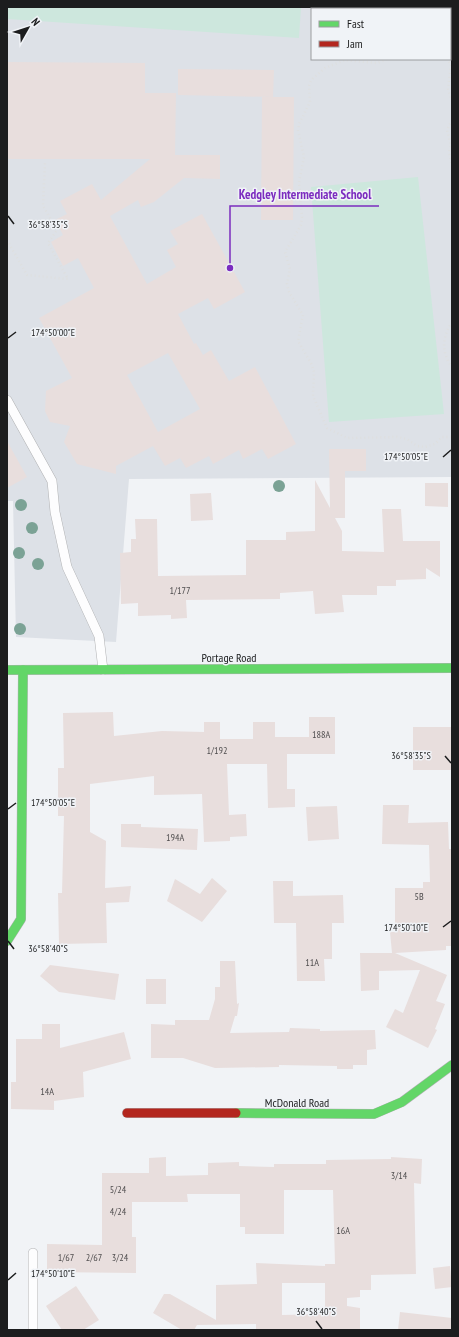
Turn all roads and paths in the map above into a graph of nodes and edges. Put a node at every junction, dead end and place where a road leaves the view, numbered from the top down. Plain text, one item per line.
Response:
1 (345, 60) edge
2 (345, 60) edge
3 (384, 60) edge
4 (447, 60) edge
5 (452, 102) edge
6 (452, 120) edge
7 (44, 163) dead end
8 (452, 166) edge
9 (7, 240) edge
10 (452, 266) edge
11 (452, 278) edge
12 (452, 322) edge
13 (452, 367) edge
14 (7, 400) edge
15 (452, 437) edge
16 (452, 668) edge
17 (7, 670) edge
18 (23, 670) junction
19 (103, 670) junction
20 (7, 941) edge
21 (452, 1065) edge
22 (126, 1113) dead end
23 (33, 1253) dead end
24 (33, 1330) edge

1 - 3 path
2 - 15 path
4 - 5 path
6 - 8 path
7 - 9 path
10 - 11 path
12 - 13 path
14 - 19 lane
16 - 19 street, Portage Road
17 - 18 street, Portage Road
18 - 19 street, Portage Road
18 - 20 street
21 - 22 street, McDonald Road
23 - 24 lane

